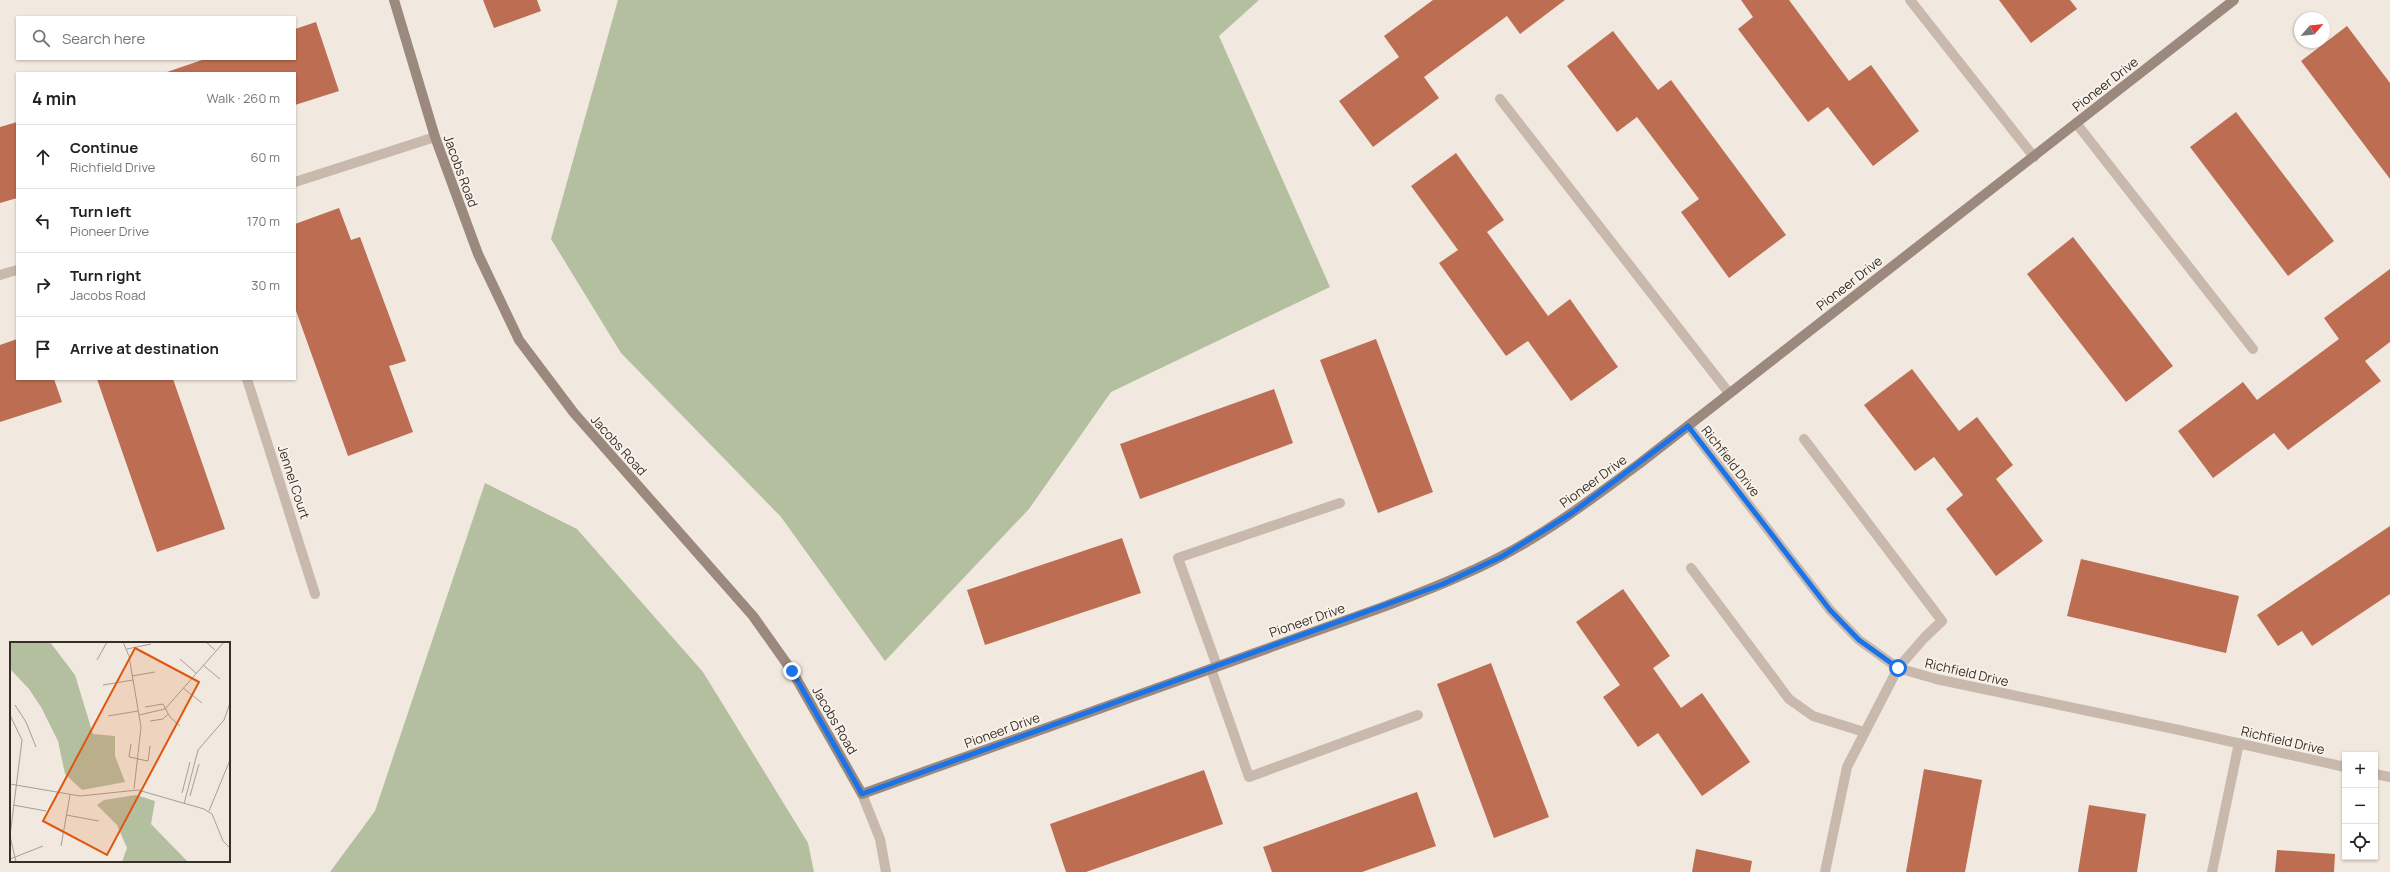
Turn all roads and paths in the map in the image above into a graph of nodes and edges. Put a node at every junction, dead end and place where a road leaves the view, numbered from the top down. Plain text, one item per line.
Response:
1 (394, 0) edge
2 (1910, 0) edge
3 (2234, 0) edge
4 (1500, 99) dead end
5 (2076, 123) junction
6 (435, 138) junction
7 (2034, 157) junction
8 (296, 182) edge
9 (16, 270) edge
10 (0, 275) edge
11 (2253, 350) dead end
12 (248, 380) edge
13 (1729, 393) junction
14 (1688, 426) junction
15 (1804, 439) dead end
16 (1340, 503) dead end
17 (1691, 568) dead end
18 (315, 594) dead end
19 (1214, 668) junction
20 (1898, 668) junction
21 (1418, 715) dead end
22 (1864, 732) junction
23 (2239, 743) junction
24 (2342, 766) edge
25 (2378, 775) edge
26 (2390, 777) edge
27 (862, 794) junction
28 (886, 872) edge
29 (1825, 872) edge
30 (2212, 872) edge

1 - 6 street, Jacobs Road
2 - 7 street
3 - 5 street, Pioneer Drive
4 - 13 street
5 - 7 street, Pioneer Drive
5 - 11 street
6 - 8 street
6 - 27 street, Jacobs Road
7 - 13 street, Pioneer Drive
9 - 10 street
12 - 18 street, Jennel Court
13 - 14 street, Pioneer Drive
14 - 19 street, Pioneer Drive
14 - 20 street, Richfield Drive
15 - 20 street
16 - 19 street
17 - 22 street
19 - 21 street
19 - 27 street, Pioneer Drive
20 - 22 street
20 - 23 street, Richfield Drive
22 - 29 street
23 - 24 street, Richfield Drive
23 - 30 street
25 - 26 street
27 - 28 street, Jacobs Road

